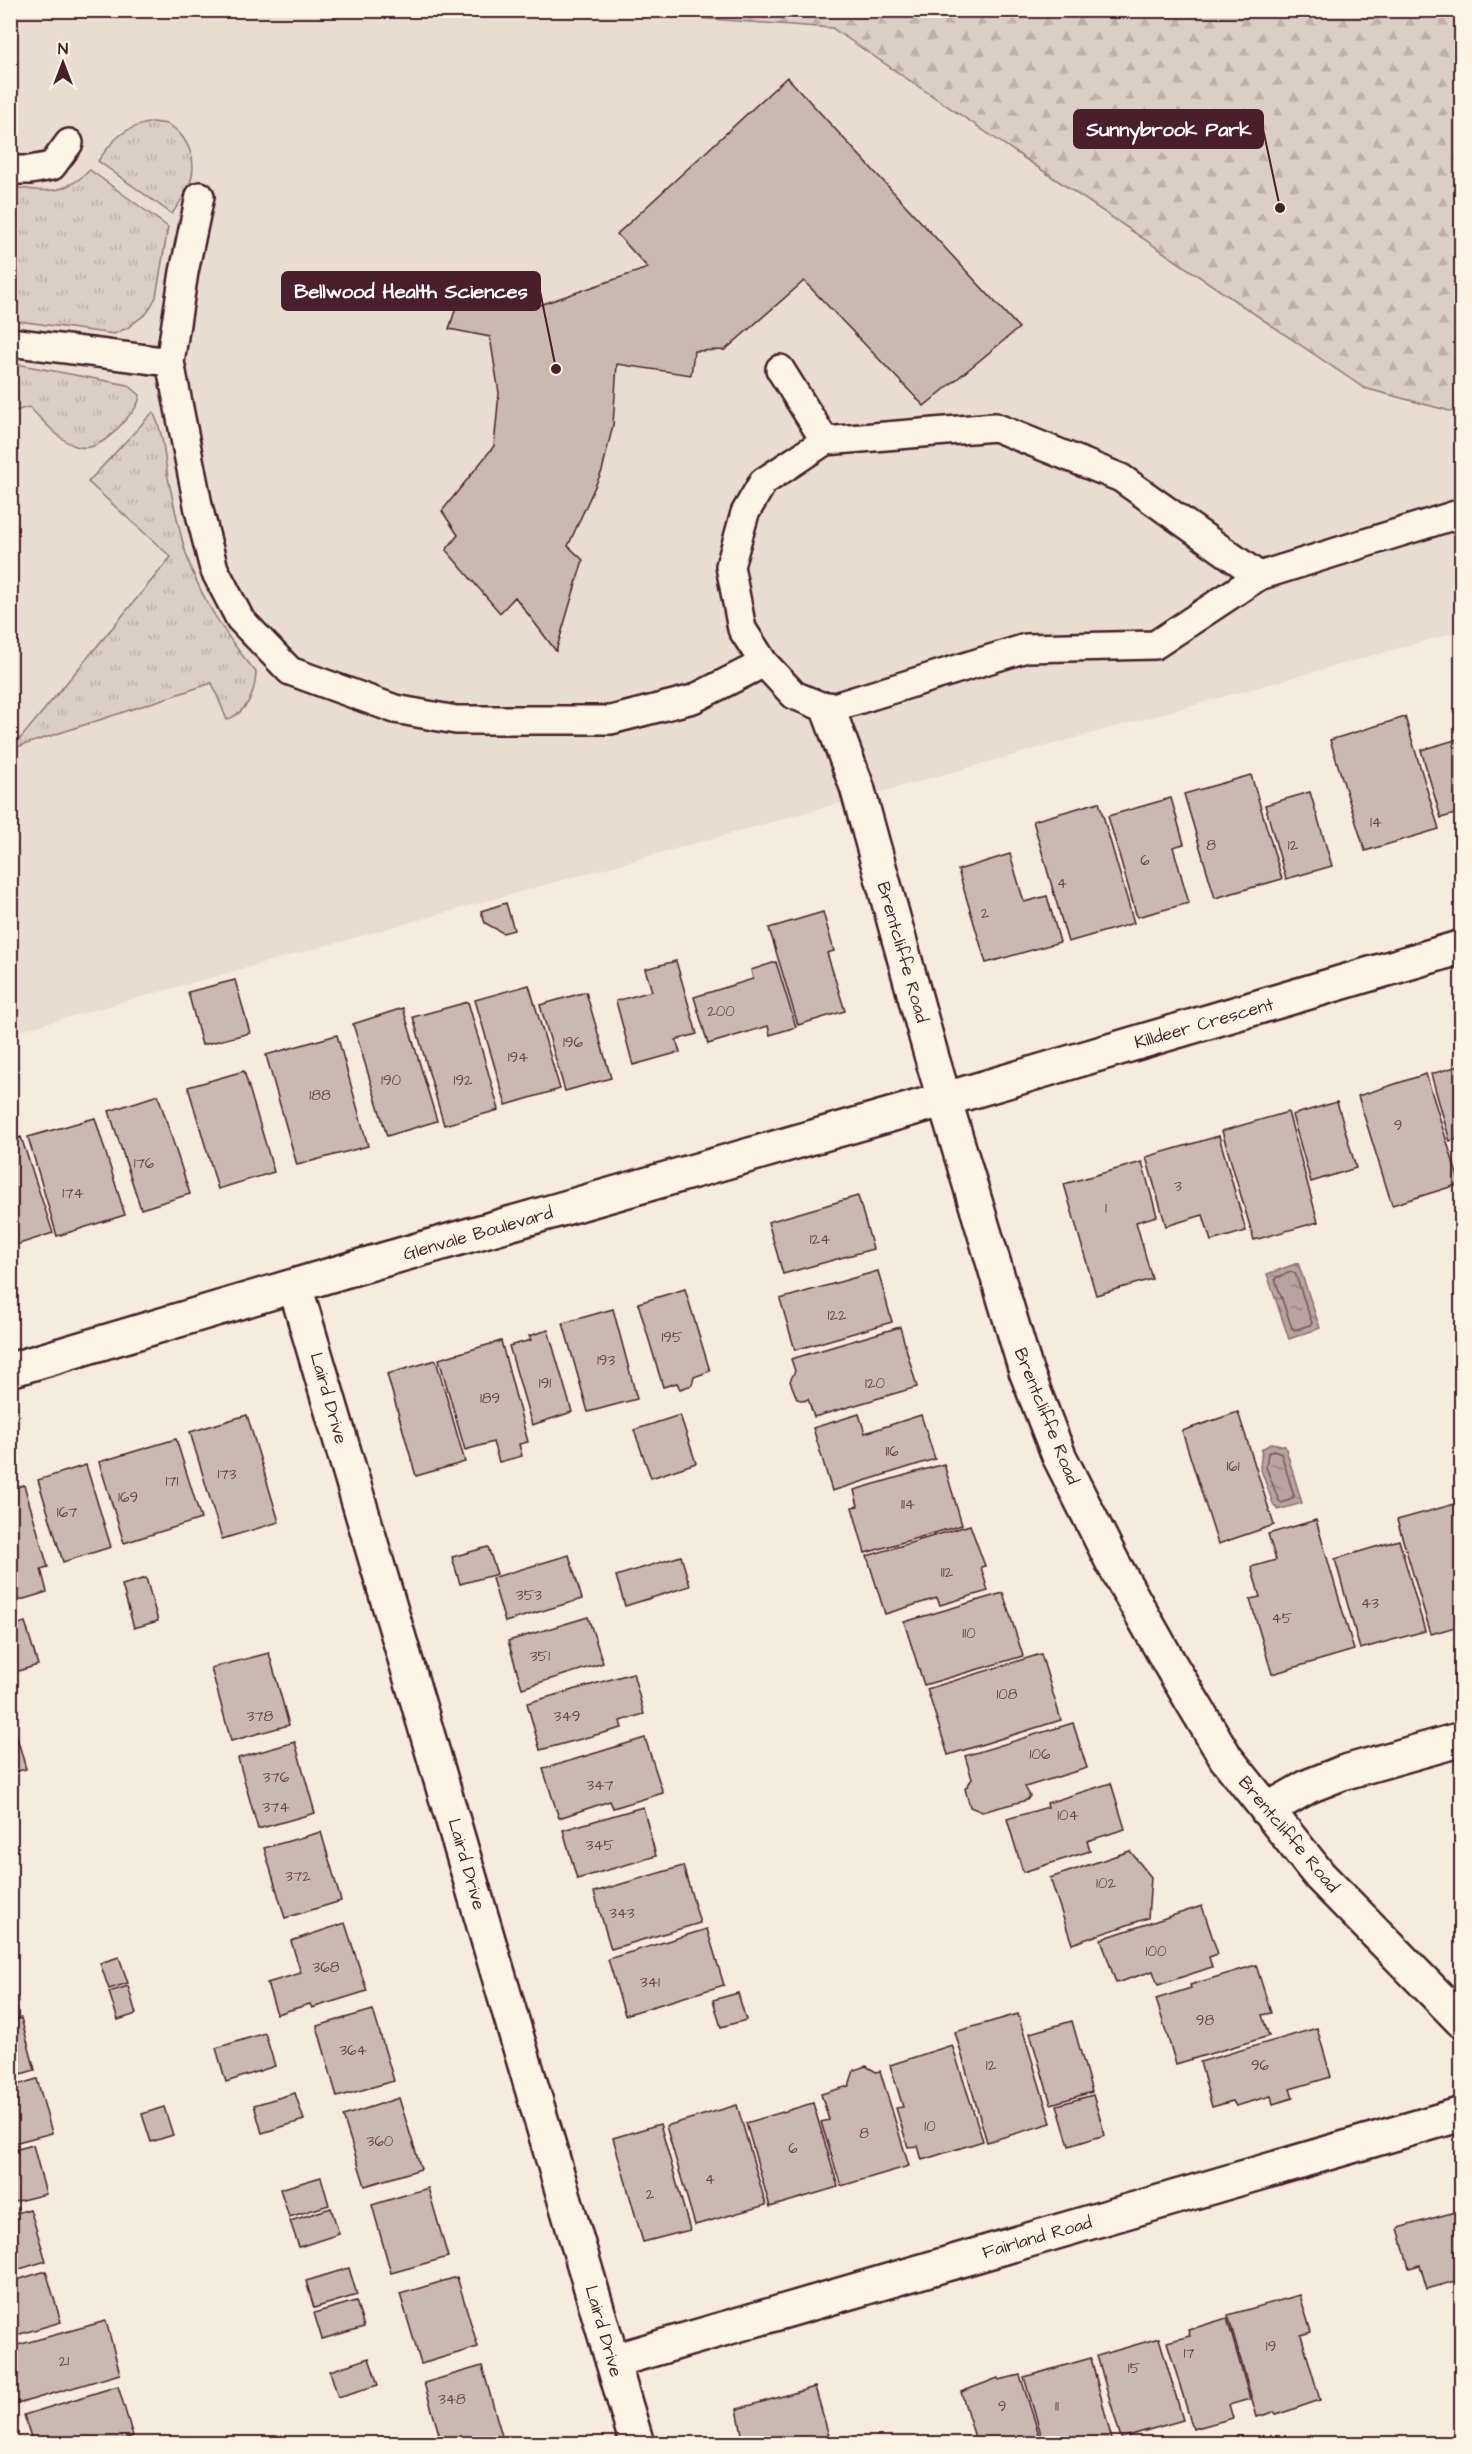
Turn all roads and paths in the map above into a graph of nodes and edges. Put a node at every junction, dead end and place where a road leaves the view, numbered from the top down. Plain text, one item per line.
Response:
1 (69, 143) dead end
2 (10, 170) edge
3 (200, 196) dead end
4 (10, 342) edge
5 (170, 363) junction
6 (780, 369) dead end
7 (825, 441) junction
8 (1461, 513) edge
9 (1259, 576) junction
10 (764, 663) junction
11 (828, 709) junction
12 (1461, 947) edge
13 (946, 1099) junction
14 (295, 1286) junction
15 (10, 1370) edge
16 (1461, 1739) edge
17 (1267, 1810) junction
18 (1461, 2021) edge
19 (1461, 2114) edge
20 (613, 2361) junction
21 (637, 2444) edge

1 - 2 lane
3 - 5 lane
4 - 5 lane
5 - 10 lane
6 - 7 lane
7 - 9 lane
7 - 10 lane
8 - 9 lane
9 - 11 lane
10 - 11 lane
11 - 13 street, Brentcliffe Road
12 - 13 street, Killdeer Crescent
13 - 14 street, Glenvale Boulevard
13 - 17 street, Brentcliffe Road
14 - 15 street, Glenvale Boulevard
14 - 20 street, Laird Drive
16 - 17 street
17 - 18 street, Brentcliffe Road
19 - 20 street, Fairland Road
20 - 21 street, Laird Drive

